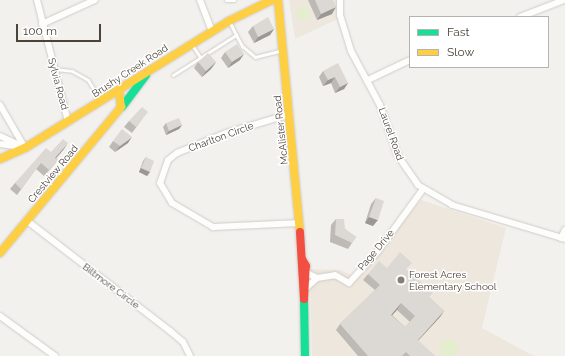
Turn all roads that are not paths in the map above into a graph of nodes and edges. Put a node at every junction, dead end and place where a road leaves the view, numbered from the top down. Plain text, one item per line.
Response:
1 (37, 0) edge
2 (95, 0) edge
3 (200, 0) edge
4 (226, 0) edge
5 (234, 0) edge
6 (272, 0) edge
7 (278, 0) edge
8 (340, 0) edge
9 (564, 0) edge
10 (523, 16) edge
11 (229, 21) junction
12 (42, 24) junction
13 (212, 31) junction
14 (236, 35) junction
15 (192, 43) junction
16 (283, 50) junction
17 (200, 57) junction
18 (409, 60) edge
19 (54, 69) junction
20 (148, 72) junction
21 (173, 75) dead end
22 (368, 80) junction
23 (119, 90) junction
24 (101, 102) junction
25 (0, 105) edge
26 (121, 107) junction
27 (290, 114) junction
28 (68, 122) junction
29 (0, 136) edge
30 (0, 144) edge
31 (25, 148) junction
32 (0, 159) edge
33 (423, 189) junction
34 (26, 220) junction
35 (300, 223) junction
36 (565, 230) edge
37 (563, 238) edge
38 (0, 253) edge
39 (302, 259) junction
40 (307, 273) junction
41 (317, 278) junction
42 (307, 287) junction
43 (304, 299) junction
44 (0, 316) edge
45 (55, 356) edge
46 (190, 356) edge
47 (305, 356) edge

1 - 12 street, Sylvia Road
2 - 12 street
3 - 13 street
4 - 5 lane
6 - 11 street, Brushy Creek Road
7 - 16 street, McAlister Road
8 - 22 street, Laurel Road
9 - 10 street
11 - 13 street, Brushy Creek Road
11 - 14 lane
12 - 19 street, Sylvia Road
13 - 15 street, Brushy Creek Road
14 - 16 lane
14 - 17 lane
15 - 17 lane
15 - 20 street, Brushy Creek Road
16 - 27 street, McAlister Road
17 - 21 lane
18 - 22 street
19 - 24 lane
19 - 28 street, Sylvia Road
20 - 23 street, Brushy Creek Road
20 - 26 street, Crestview Road
22 - 33 street, Laurel Road
23 - 24 street, Brushy Creek Road
23 - 26 street
24 - 28 street, Brushy Creek Road
25 - 31 street
26 - 34 street, Crestview Road
27 - 35 street, McAlister Road
27 - 35 street, Charlton Circle
28 - 31 street, Brushy Creek Road
29 - 31 street
30 - 31 street
31 - 32 street, Brushy Creek Road
33 - 37 street, Laurel Road
33 - 41 street, Page Drive
34 - 38 street, Crestview Road
34 - 46 street, Biltmore Circle
35 - 39 street, McAlister Road
36 - 37 street
39 - 40 street, McAlister Road
39 - 43 street, McAlister Road
40 - 41 street
40 - 42 street, McAlister Road
41 - 42 street
42 - 43 street, McAlister Road
43 - 47 street, McAlister Road
44 - 45 street

